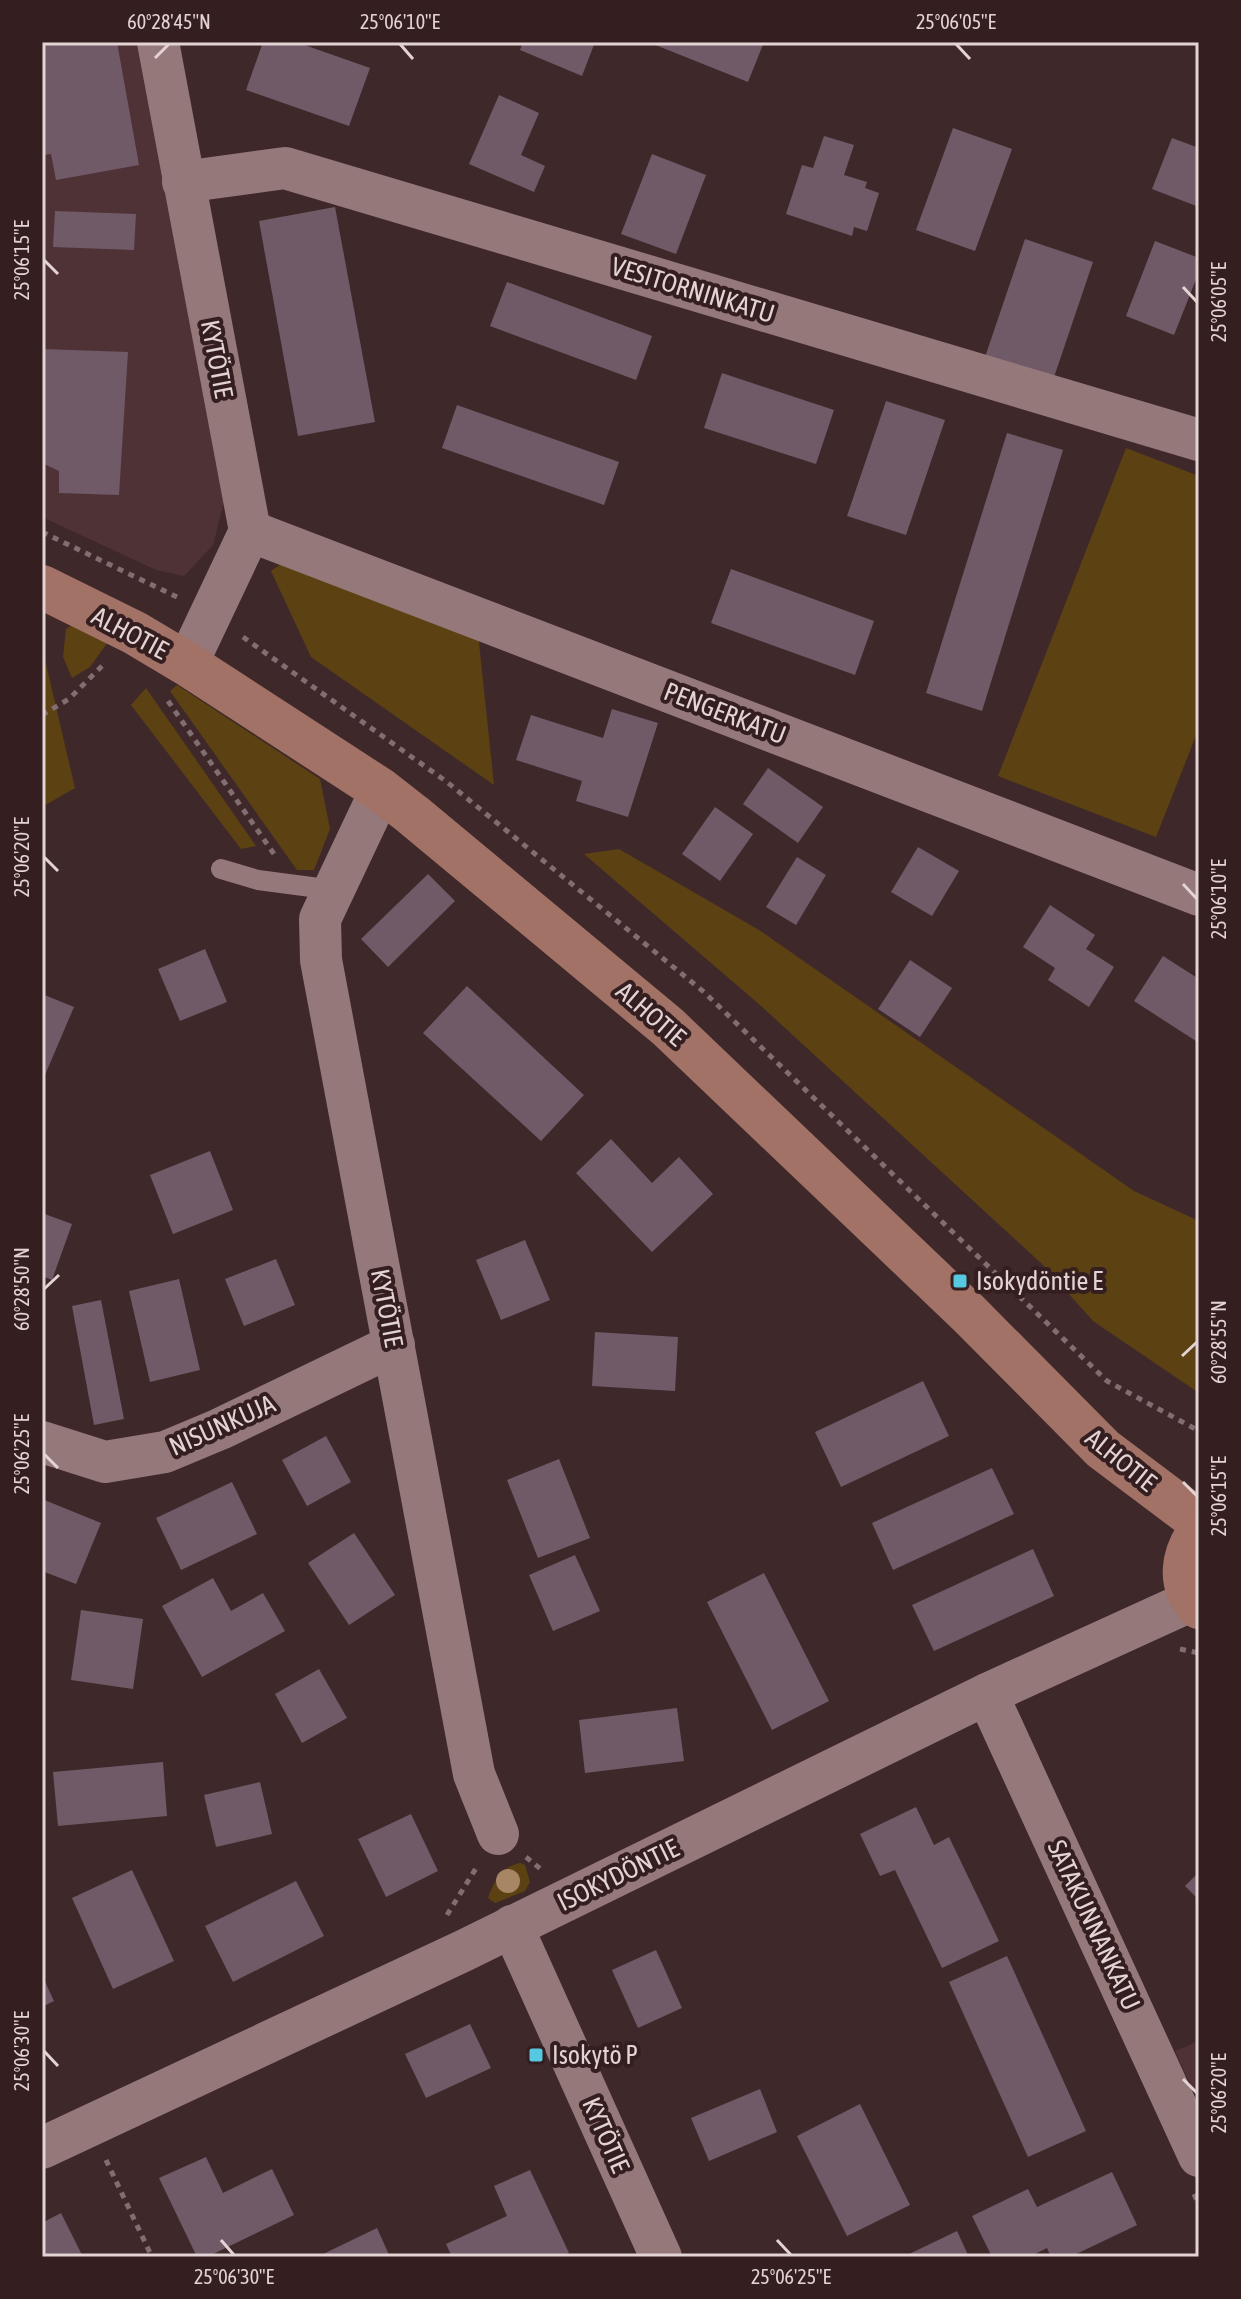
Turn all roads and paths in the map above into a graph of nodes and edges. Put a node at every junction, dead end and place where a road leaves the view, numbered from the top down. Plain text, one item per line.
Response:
1 (158, 42) edge
2 (183, 182) junction
3 (1199, 440) edge
4 (250, 531) junction
5 (153, 585) dead end
6 (42, 587) edge
7 (135, 633) junction
8 (176, 680) junction
9 (42, 715) edge
10 (381, 790) junction
11 (221, 869) dead end
12 (314, 888) junction
13 (1199, 895) edge
14 (394, 1345) junction
15 (42, 1442) edge
16 (1199, 1521) edge
17 (1199, 1532) edge
18 (1196, 1603) edge
19 (987, 1694) junction
20 (498, 1834) dead end
21 (512, 1926) junction
22 (90, 2125) junction
23 (42, 2148) edge
24 (1199, 2156) edge
25 (152, 2257) edge
26 (661, 2257) edge

1 - 2 street, KYTÖTIE
2 - 3 street, VESITORNINKATU
2 - 4 street, KYTÖTIE
4 - 8 street
4 - 13 street, PENGERKATU
5 - 7 path
6 - 7 street, ALHOTIE
7 - 8 street, ALHOTIE
7 - 9 path
8 - 10 street, ALHOTIE
8 - 12 path
10 - 12 street, KYTÖTIE
10 - 16 street, ALHOTIE
11 - 12 lane
12 - 14 street, KYTÖTIE
14 - 15 street, NISUNKUJA
14 - 20 street, KYTÖTIE
17 - 18 street
18 - 19 street, ISOKYDÖNTIE
19 - 21 street, ISOKYDÖNTIE
19 - 24 street, SATAKUNNANKATU
21 - 22 street, ISOKYDÖNTIE
21 - 26 street, KYTÖTIE
22 - 23 street, ISOKYDÖNTIE
22 - 25 path

